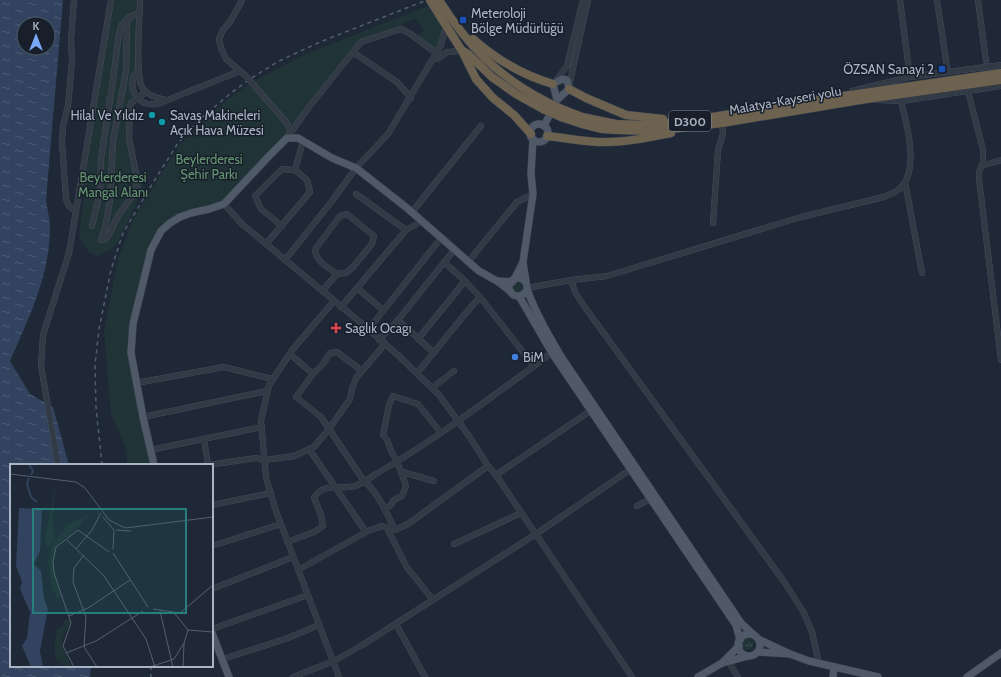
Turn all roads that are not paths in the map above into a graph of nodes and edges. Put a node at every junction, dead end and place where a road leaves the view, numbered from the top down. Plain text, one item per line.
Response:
1 (74, 0) edge
2 (110, 0) edge
3 (140, 0) edge
4 (242, 0) edge
5 (430, 0) edge
6 (582, 0) edge
7 (588, 0) edge
8 (900, 0) edge
9 (937, 0) edge
10 (978, 0) edge
11 (440, 6) edge
12 (140, 12) junction
13 (130, 17) junction
14 (456, 24) junction
15 (446, 26) junction
16 (462, 51) junction
17 (353, 52) junction
18 (438, 55) junction
19 (986, 61) dead end
20 (1001, 65) edge
21 (947, 67) dead end
22 (909, 70) dead end
23 (139, 71) junction
24 (240, 71) junction
25 (1001, 72) edge
26 (1001, 80) edge
27 (553, 84) junction
28 (1001, 86) edge
29 (569, 89) junction
30 (968, 91) junction
31 (146, 92) junction
32 (138, 98) junction
33 (411, 98) junction
34 (166, 100) junction
35 (816, 100) junction
36 (860, 100) junction
37 (901, 102) junction
38 (545, 106) junction
39 (562, 113) junction
40 (548, 118) dead end
41 (688, 121) junction
42 (722, 123) junction
43 (480, 126) dead end
44 (544, 126) junction
45 (289, 135) junction
46 (532, 136) junction
47 (544, 139) junction
48 (303, 141) junction
49 (533, 155) junction
50 (1001, 160) edge
51 (981, 166) junction
52 (356, 168) junction
53 (295, 170) junction
54 (905, 182) junction
55 (356, 194) dead end
56 (533, 194) junction
57 (224, 204) junction
58 (76, 211) junction
59 (412, 212) junction
60 (422, 221) junction
61 (713, 223) dead end
62 (92, 226) dead end
63 (282, 226) junction
64 (406, 230) junction
65 (441, 238) junction
66 (266, 244) junction
67 (454, 250) junction
68 (285, 260) junction
69 (444, 262) junction
70 (468, 262) junction
71 (523, 262) junction
72 (922, 273) dead end
73 (337, 274) junction
74 (571, 280) junction
75 (465, 281) junction
76 (497, 281) junction
77 (513, 281) junction
78 (527, 287) junction
79 (357, 288) junction
80 (322, 291) junction
81 (510, 291) junction
82 (519, 296) junction
83 (480, 297) junction
84 (334, 301) junction
85 (1001, 305) edge
86 (994, 306) junction
87 (341, 307) junction
88 (383, 310) junction
89 (398, 320) junction
90 (368, 330) junction
91 (418, 338) junction
92 (379, 340) junction
93 (384, 344) junction
94 (554, 351) junction
95 (434, 353) junction
96 (290, 354) junction
97 (1001, 360) edge
98 (534, 366) junction
99 (362, 371) junction
100 (454, 371) dead end
101 (417, 373) junction
102 (313, 374) junction
103 (272, 379) junction
104 (136, 383) junction
105 (432, 388) junction
106 (268, 391) junction
107 (593, 409) junction
108 (142, 417) junction
109 (458, 421) junction
110 (262, 427) junction
111 (329, 429) junction
112 (441, 433) junction
113 (204, 439) junction
114 (309, 449) junction
115 (150, 450) junction
116 (265, 460) junction
117 (397, 461) junction
118 (58, 464) edge
119 (154, 464) edge
120 (208, 464) edge
121 (213, 464) edge
122 (488, 466) junction
123 (633, 468) junction
124 (402, 472) junction
125 (496, 475) junction
126 (330, 478) junction
127 (364, 481) junction
128 (434, 481) dead end
129 (335, 487) junction
130 (324, 488) junction
131 (271, 493) junction
132 (654, 498) junction
133 (213, 505) edge
134 (637, 506) dead end
135 (384, 508) junction
136 (522, 513) junction
137 (281, 524) junction
138 (387, 528) junction
139 (395, 530) junction
140 (366, 532) junction
141 (536, 534) junction
142 (287, 542) junction
143 (454, 544) dead end
144 (213, 546) edge
145 (293, 557) junction
146 (298, 570) junction
147 (213, 589) edge
148 (308, 595) junction
149 (433, 600) junction
150 (396, 624) junction
151 (319, 625) junction
152 (213, 630) edge
153 (213, 635) edge
154 (756, 638) junction
155 (740, 643) junction
156 (758, 652) junction
157 (1001, 653) edge
158 (790, 654) junction
159 (748, 656) junction
160 (223, 659) junction
161 (334, 661) junction
162 (725, 662) junction
163 (819, 663) junction
164 (834, 667) junction
165 (848, 674) edge
166 (229, 677) edge
167 (293, 677) edge
168 (339, 677) edge
169 (425, 677) edge
170 (632, 677) edge
171 (698, 677) edge
172 (738, 677) edge
173 (834, 677) edge
174 (878, 677) edge
175 (967, 677) edge

1 - 58 street
2 - 58 street
3 - 12 street
4 - 24 street
5 - 11 highway, Malatya-Kayseri yolu / D300
6 - 27 street
7 - 29 street
8 - 22 street
9 - 21 street
10 - 19 street
11 - 14 highway, D300
11 - 15 highway, Malatya-Kayseri yolu / D300
12 - 13 street
12 - 23 street
13 - 32 street
13 - 62 street
14 - 27 highway
14 - 38 highway, D300
15 - 16 highway, Malatya-Kayseri yolu / D300
15 - 18 street
16 - 18 street
16 - 38 highway, Malatya-Kayseri yolu / D300
16 - 46 highway
17 - 18 street
17 - 33 street
17 - 45 street
18 - 33 street
20 - 35 street
23 - 31 street
23 - 32 street
24 - 34 street
24 - 45 street, bridge
25 - 35 highway, D300
26 - 36 highway, Malatya-Kayseri yolu / D300
27 - 29 main road
27 - 29 main road
28 - 30 street
29 - 41 highway
30 - 37 street
30 - 51 street
31 - 32 street
31 - 34 street
32 - 34 street
33 - 52 street
35 - 41 highway, D300
36 - 37 street
36 - 42 highway, Malatya-Kayseri yolu / D300
37 - 54 street
38 - 39 highway, Malatya-Kayseri yolu / D300, bridge
39 - 41 highway, D300
39 - 42 highway, Malatya-Kayseri yolu / D300
40 - 44 main road
42 - 47 highway
42 - 61 street
43 - 59 street
44 - 46 main road
44 - 47 main road
45 - 48 main road
45 - 57 main road
46 - 47 main road
46 - 49 main road
47 - 49 main road
48 - 52 main road
48 - 53 street
49 - 56 main road
50 - 51 street
51 - 86 street
52 - 59 main road
52 - 68 street
53 - 63 street
53 - 63 street
54 - 72 street
54 - 74 street
55 - 64 street
56 - 70 street
56 - 71 main road
57 - 66 street
57 - 104 main road
58 - 118 street
59 - 60 main road
60 - 64 street
60 - 65 main road
63 - 66 street
64 - 79 street
65 - 67 main road
65 - 88 street
66 - 68 street
67 - 69 street
67 - 70 main road
68 - 80 street
69 - 75 street
69 - 89 street
70 - 76 main road
71 - 77 main road
71 - 78 main road
73 - 73 street
73 - 80 street
74 - 78 street
74 - 163 street
75 - 83 street
75 - 91 street
76 - 77 main road
76 - 81 main road
77 - 78 main road
77 - 81 main road
78 - 82 main road
78 - 94 main road
79 - 87 street
79 - 88 street
80 - 84 street
81 - 82 main road
82 - 94 main road
83 - 95 street
83 - 98 street
84 - 87 street
84 - 96 street
85 - 86 street
86 - 97 street
87 - 90 street
88 - 90 street
89 - 91 street
89 - 92 street
90 - 92 street
91 - 95 street
92 - 93 street
93 - 99 street
93 - 101 street
94 - 98 street
94 - 107 main road
95 - 101 street
96 - 102 street
96 - 103 street
98 - 109 street
99 - 102 street
99 - 111 street
100 - 105 street
101 - 105 street
102 - 111 street
103 - 104 street
103 - 106 street
104 - 108 main road
105 - 109 street
106 - 108 street
106 - 110 street
107 - 123 main road
107 - 125 street
108 - 115 main road
109 - 112 street
109 - 122 street
110 - 113 street
110 - 116 street
111 - 114 street
111 - 127 street
112 - 117 street
112 - 117 street
113 - 115 street
113 - 120 street
114 - 116 street
114 - 126 street
115 - 119 main road
116 - 121 street
116 - 131 street
117 - 124 street
117 - 127 street
122 - 125 street
122 - 139 street
123 - 132 main road
123 - 141 street
124 - 128 street
124 - 135 street
125 - 136 street
126 - 129 street
126 - 130 street
127 - 129 street
127 - 135 street
129 - 130 street
129 - 140 street
130 - 142 street
131 - 133 street
131 - 137 street
132 - 134 street
132 - 154 main road
132 - 155 main road
135 - 139 street
136 - 141 street
136 - 143 street
137 - 142 street
137 - 144 street
138 - 139 street
138 - 140 street
138 - 149 street
140 - 146 street
141 - 149 street
141 - 170 street
142 - 145 street
145 - 146 street
145 - 147 street
146 - 148 street
148 - 151 street
148 - 152 street
149 - 150 street
150 - 161 street
150 - 169 street
151 - 160 street
151 - 161 street
153 - 160 main road
154 - 155 main road
154 - 156 main road
154 - 158 main road
155 - 159 main road
155 - 162 main road
156 - 158 main road
156 - 159 main road
157 - 175 main road
158 - 163 main road
159 - 162 main road
160 - 166 main road
161 - 167 street
161 - 168 street
162 - 171 main road
162 - 172 street
163 - 164 main road
164 - 165 main road
164 - 173 main road
165 - 174 main road

